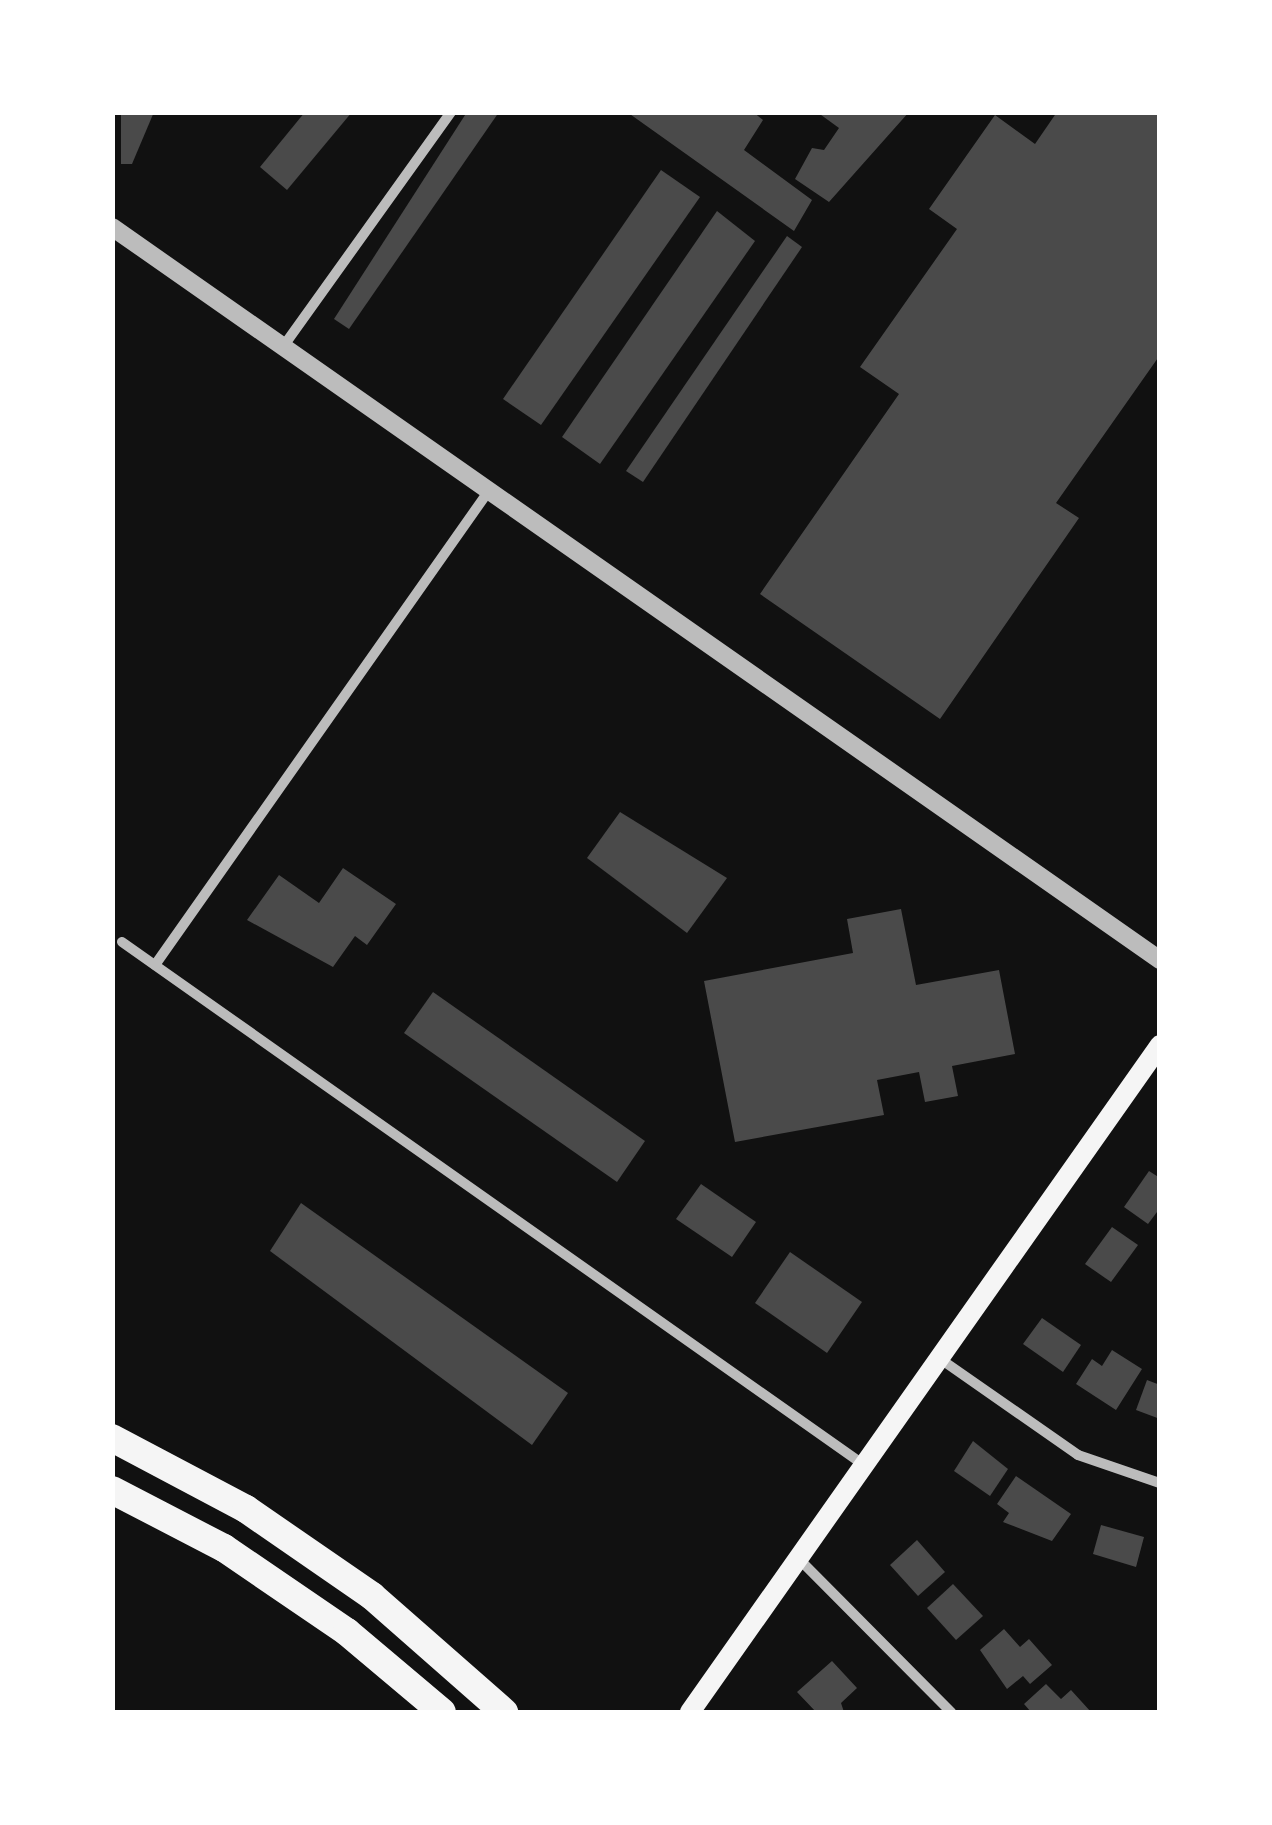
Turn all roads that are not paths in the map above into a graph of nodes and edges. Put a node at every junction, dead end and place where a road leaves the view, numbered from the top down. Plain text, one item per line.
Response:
1 (450, 112) edge
2 (112, 226) edge
3 (286, 344) junction
4 (490, 489) junction
5 (122, 942) dead end
6 (1160, 960) edge
7 (155, 965) junction
8 (1160, 1045) edge
9 (939, 1358) junction
10 (112, 1438) edge
11 (864, 1465) junction
12 (1160, 1483) edge
13 (112, 1490) edge
14 (798, 1558) junction
15 (442, 1712) edge
16 (504, 1712) edge
17 (690, 1712) edge
18 (951, 1712) edge

1 - 3 street
2 - 3 street
3 - 4 street
4 - 6 street
4 - 7 street
5 - 7 street
7 - 11 street
8 - 9 main road
9 - 11 main road
9 - 12 street
10 - 16 highway
11 - 14 main road
13 - 15 highway
14 - 17 main road
14 - 18 street

